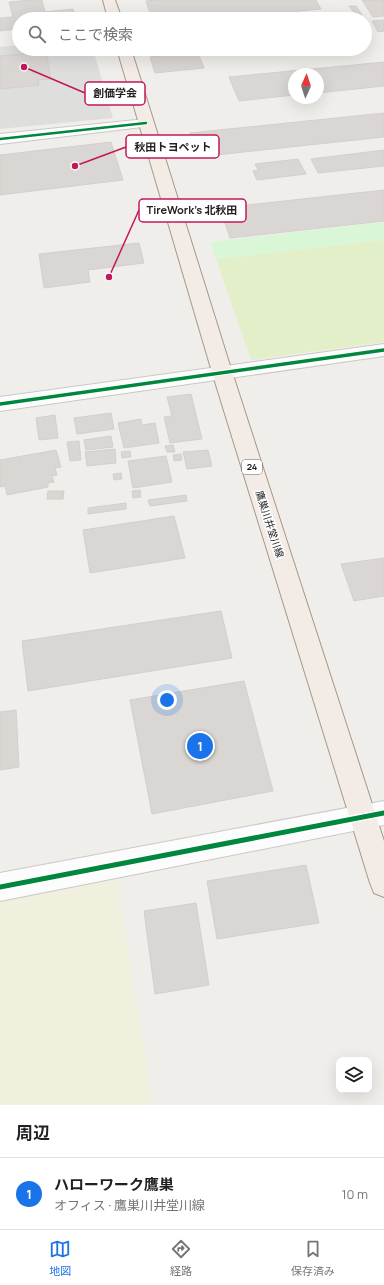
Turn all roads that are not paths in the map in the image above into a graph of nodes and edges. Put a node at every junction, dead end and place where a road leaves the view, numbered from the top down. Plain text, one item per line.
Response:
1 (109, 0) edge
2 (113, 12) edge
3 (126, 56) edge
4 (146, 123) junction
5 (0, 139) edge
6 (384, 350) edge
7 (222, 372) junction
8 (0, 404) edge
9 (373, 815) edge
10 (384, 883) edge
11 (0, 887) edge

1 - 2 main road
3 - 4 main road, 鷹巣川井堂川線 / 24
4 - 5 street
4 - 7 main road, 鷹巣川井堂川線 / 24
6 - 7 street
7 - 8 street
7 - 9 main road, 鷹巣川井堂川線 / 24
9 - 10 main road, 鷹巣川井堂川線 / 24
9 - 11 street

